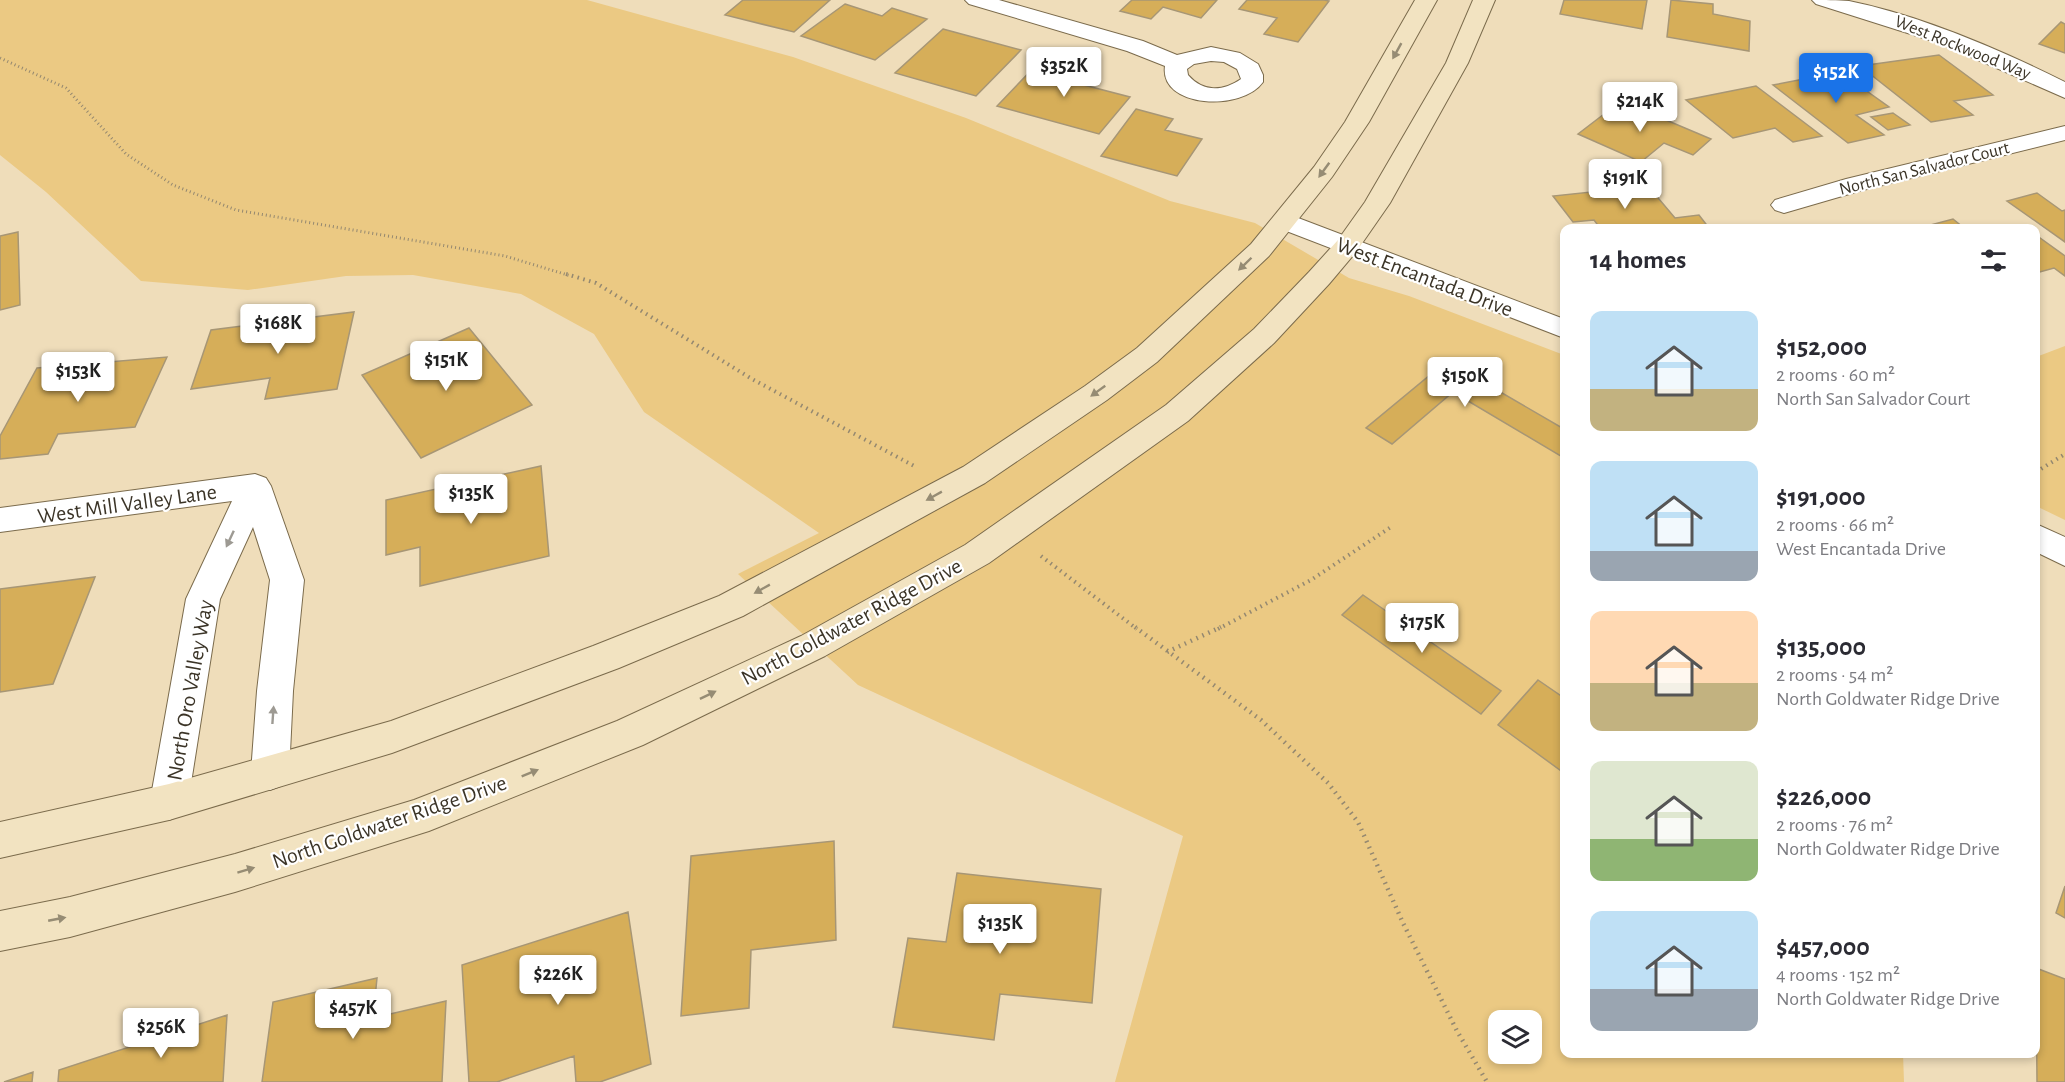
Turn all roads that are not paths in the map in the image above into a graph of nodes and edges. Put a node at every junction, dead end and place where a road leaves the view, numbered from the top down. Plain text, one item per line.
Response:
1 (976, 0) edge
2 (1426, 0) edge
3 (1485, 0) edge
4 (1824, 0) edge
5 (1179, 63) dead end
6 (2065, 91) edge
7 (2065, 133) edge
8 (1784, 204) dead end
9 (1285, 221) junction
10 (1347, 246) junction
11 (1560, 327) edge
12 (255, 486) junction
13 (0, 520) edge
14 (2040, 539) edge
15 (2065, 553) edge
16 (270, 773) junction
17 (169, 802) junction
18 (0, 840) edge
19 (0, 931) edge

1 - 5 street
2 -> 9 street
3 - 10 street, North Goldwater Ridge Drive
4 - 6 street, West Rockwood Way
7 - 8 street, North San Salvador Court
9 - 10 street, West Encantada Drive
9 -> 16 street
10 - 11 street, West Encantada Drive
19 -> 10 street, North Goldwater Ridge Drive
12 - 13 street, West Mill Valley Lane
16 -> 12 street
12 -> 17 street, North Oro Valley Way
14 - 15 street
16 - 17 street
17 - 18 street

